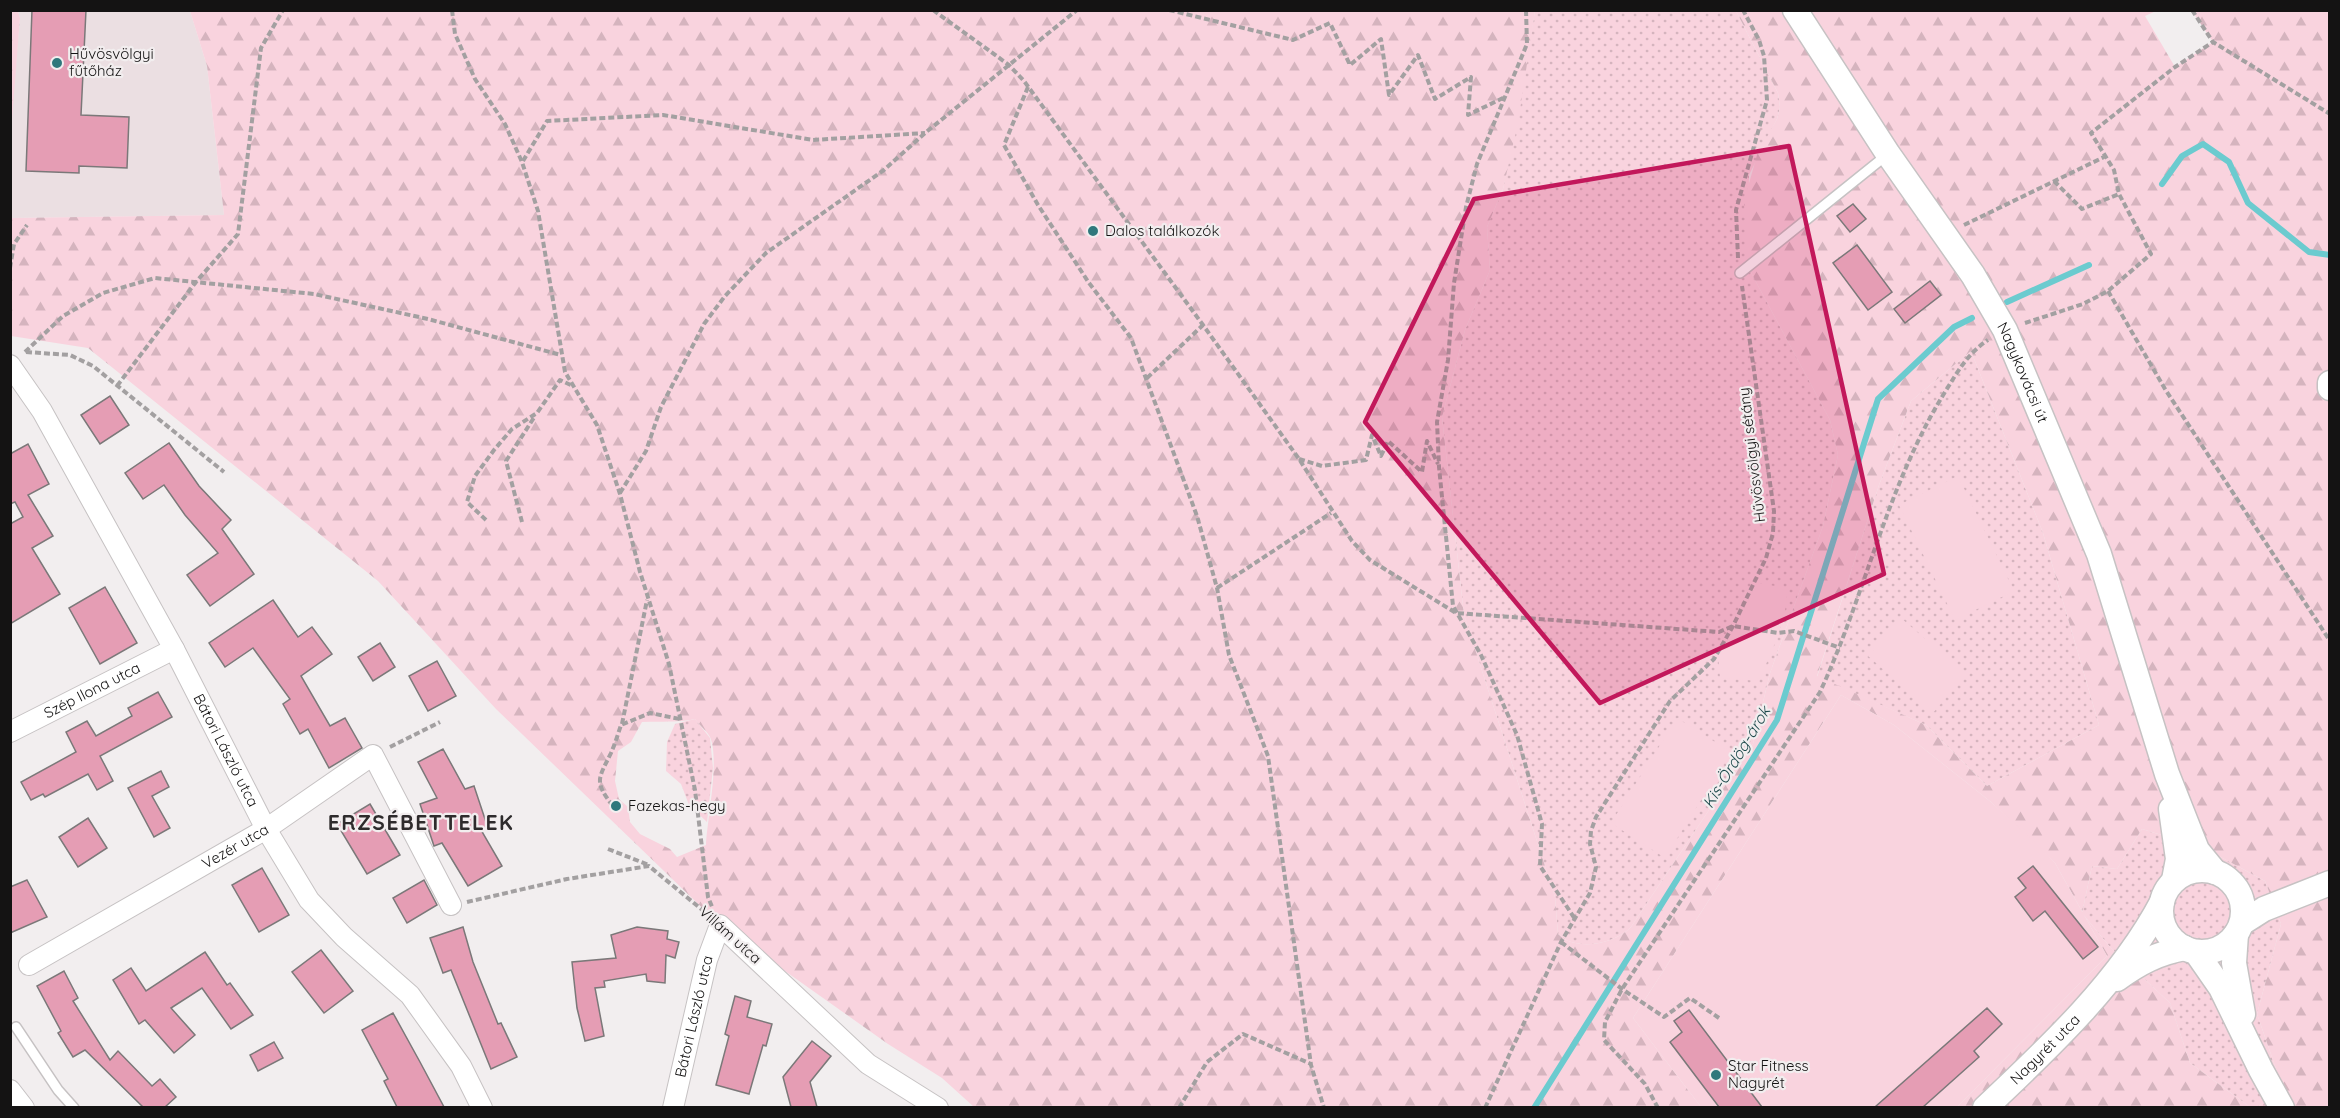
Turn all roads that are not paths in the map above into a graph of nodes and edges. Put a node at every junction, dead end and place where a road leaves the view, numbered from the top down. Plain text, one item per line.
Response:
1 (1796, 10) edge
2 (1888, 154) junction
3 (1740, 273) road end
4 (17, 364) edge
5 (2330, 383) edge
6 (2330, 388) edge
7 (174, 649) junction
8 (10, 732) edge
9 (2167, 774) junction
10 (266, 829) junction
11 (2215, 872) junction
12 (2174, 880) junction
13 (2330, 882) edge
14 (2236, 887) junction
15 (2307, 890) junction
16 (2162, 902) junction
17 (452, 905) dead end
18 (720, 925) joint
19 (2239, 928) junction
20 (2191, 950) junction
21 (29, 965) dead end
22 (2103, 989) junction
23 (16, 1027) dead end
24 (2247, 1037) junction
25 (10, 1090) edge
26 (24, 1107) edge
27 (74, 1107) edge
28 (482, 1107) edge
29 (674, 1107) edge
30 (938, 1107) edge
31 (1985, 1107) edge
32 (2282, 1107) edge

1 - 2 street, Nagykovácsi út
2 - 3 lane
2 - 9 street, Nagykovácsi út
4 - 7 street, Bátori László utca
5 - 6 street
7 - 8 street, Szép Ilona utca
7 - 10 street, Bátori László utca
9 - 11 street, Nagykovácsi út
9 - 12 street, Nagykovácsi út
10 - 17 street, Vezér utca
10 - 21 street, Vezér utca
10 - 28 street, Bátori László utca
11 - 12 street
11 - 14 street
12 - 16 street
13 - 15 street
14 - 15 street
14 - 19 street
15 - 19 street
16 - 20 street
16 - 22 street, Nagyrét utca
18 - 29 street, Bátori László utca
18 - 30 street, Villám utca
19 - 20 street
19 - 24 street
20 - 22 street, Nagyrét utca
20 - 24 street
22 - 31 street, Nagyrét utca
23 - 27 lane
24 - 32 street
25 - 26 street

